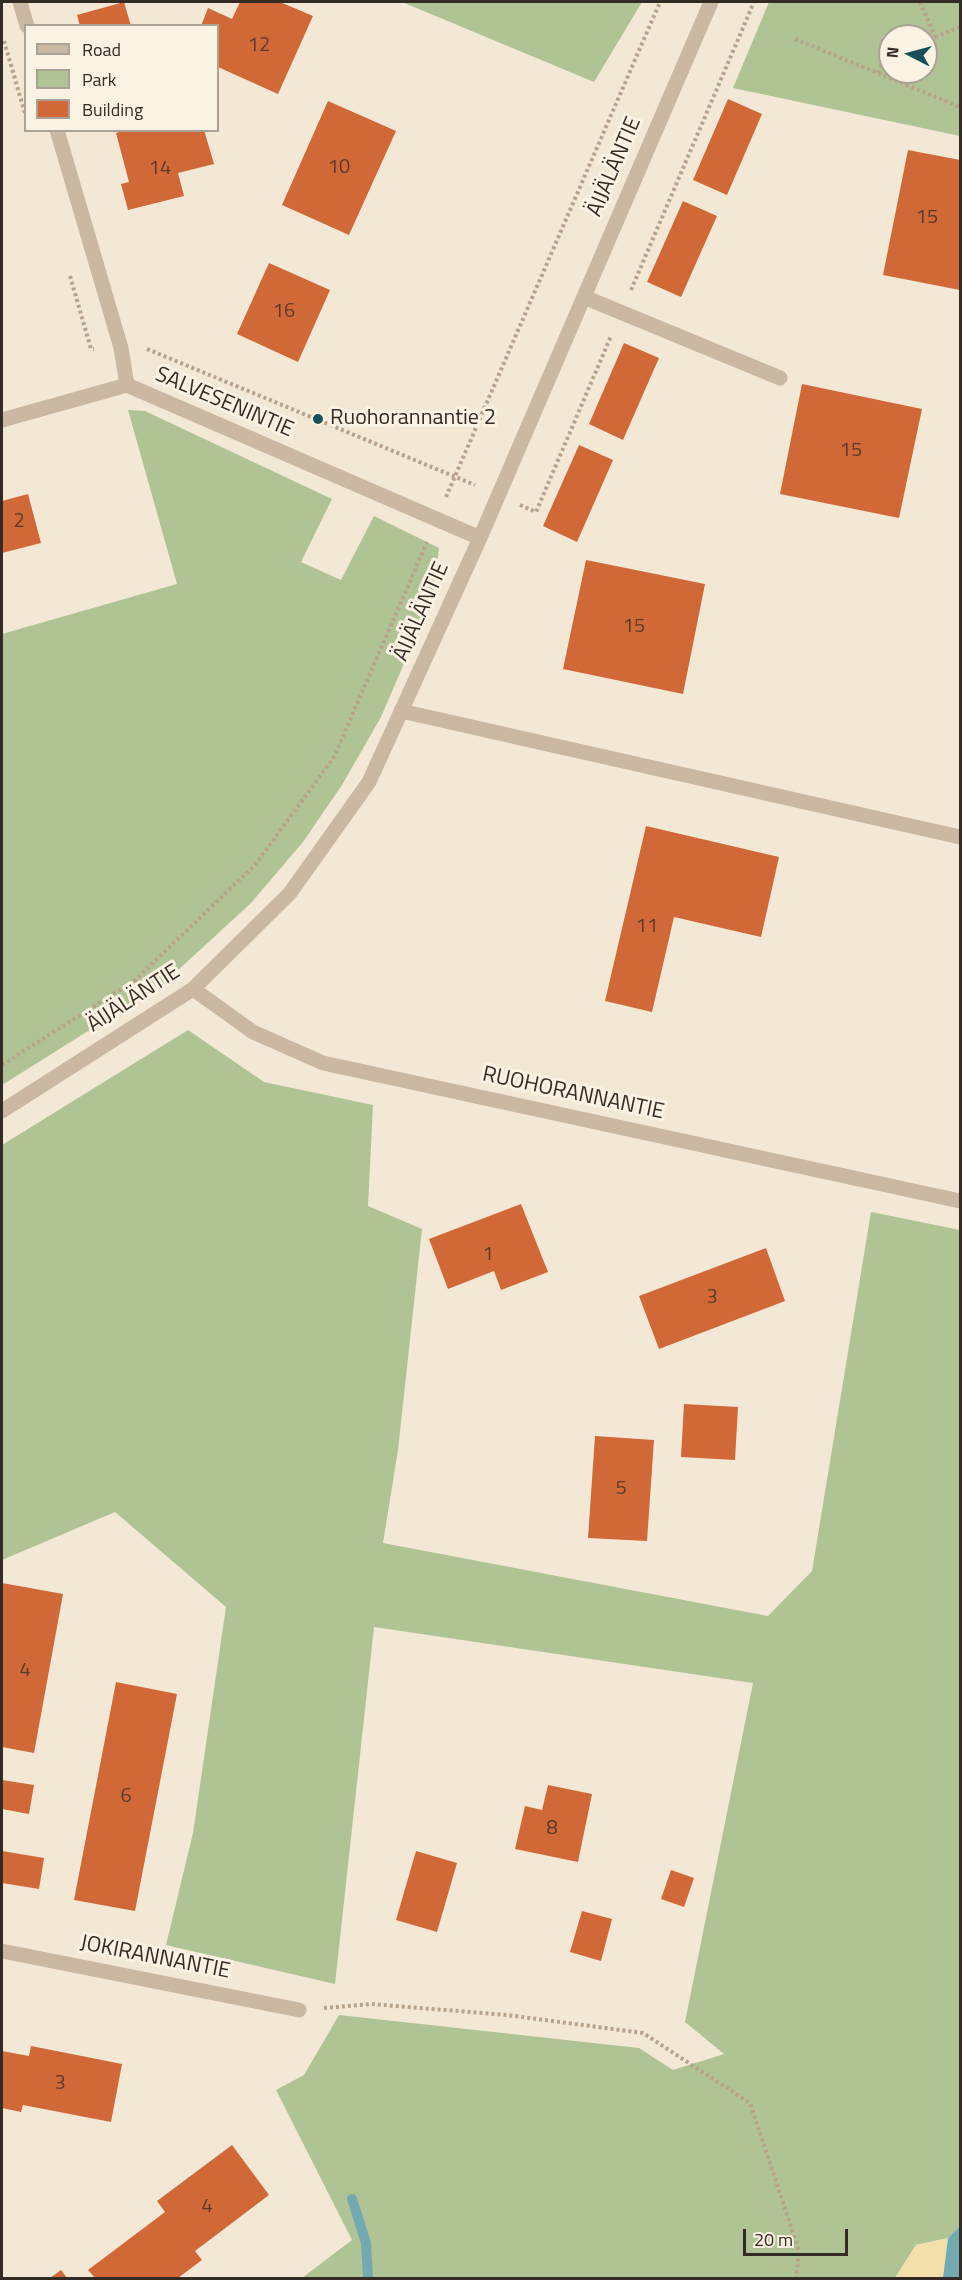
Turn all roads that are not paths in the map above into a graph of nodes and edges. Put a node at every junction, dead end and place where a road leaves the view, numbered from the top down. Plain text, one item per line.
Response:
1 (20, 2) edge
2 (711, 2) edge
3 (26, 24) edge
4 (58, 132) edge
5 (584, 297) junction
6 (780, 378) dead end
7 (127, 385) junction
8 (2, 420) edge
9 (480, 538) junction
10 (401, 711) junction
11 (960, 837) edge
12 (193, 989) junction
13 (2, 1111) edge
14 (960, 1200) edge
15 (2, 1951) edge
16 (299, 2010) road end

1 - 3 street
2 - 5 street, ÄIJÄLÄNTIE
4 - 7 street, SALVESENINTIE
5 - 6 street
5 - 9 street, ÄIJÄLÄNTIE
7 - 8 street
7 - 9 street, SALVESENINTIE
9 - 10 street, ÄIJÄLÄNTIE
10 - 11 street
10 - 12 street, ÄIJÄLÄNTIE
12 - 13 street, ÄIJÄLÄNTIE
12 - 14 street, RUOHORANNANTIE
15 - 16 street, JOKIRANNANTIE

